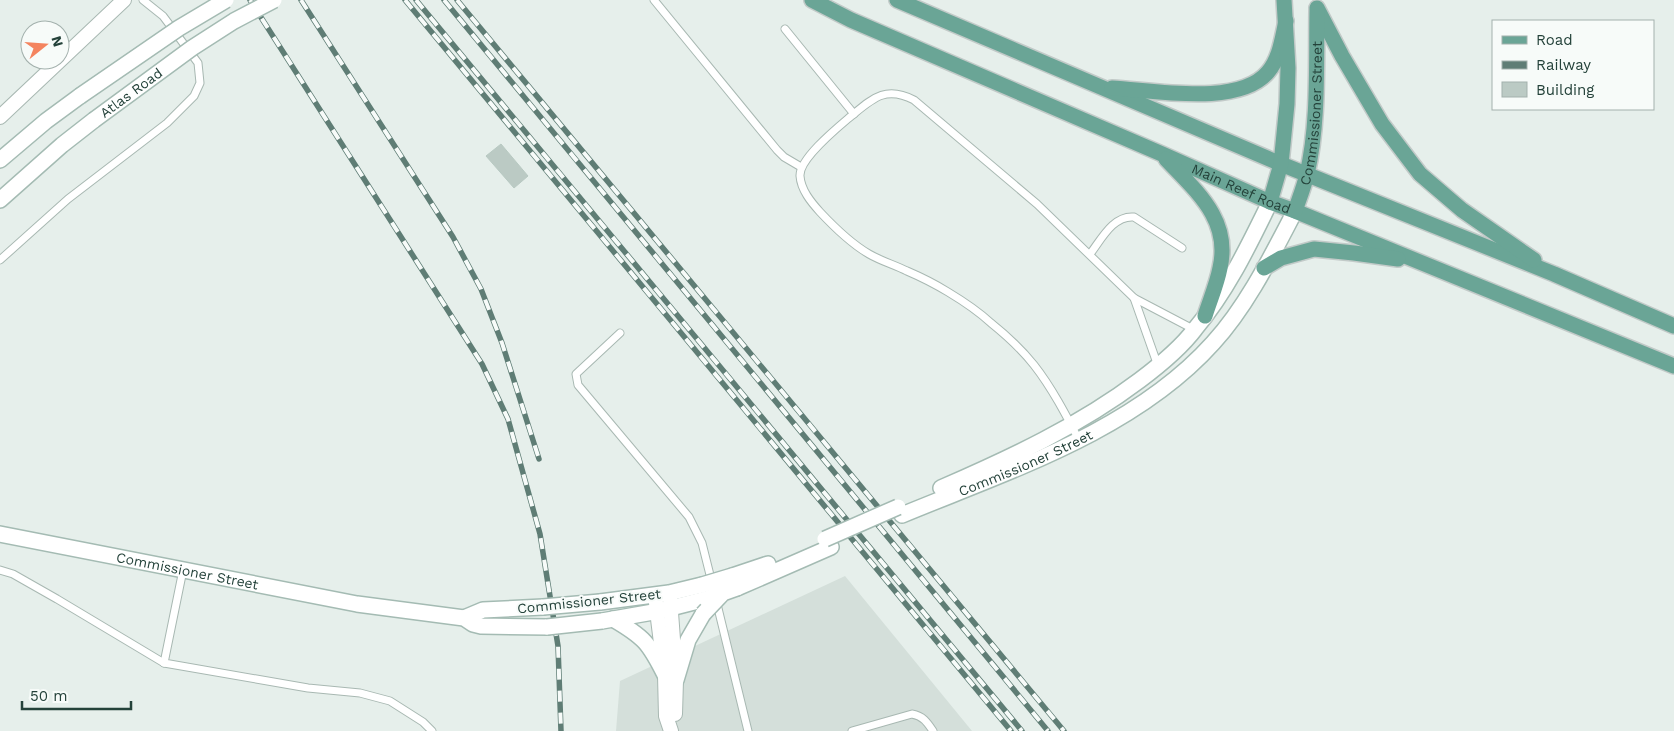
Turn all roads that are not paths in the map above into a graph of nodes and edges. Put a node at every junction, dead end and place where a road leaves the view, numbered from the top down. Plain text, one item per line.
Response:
1 (124, 0) edge
2 (143, 0) edge
3 (226, 0) edge
4 (274, 0) edge
5 (654, 0) edge
6 (812, 0) edge
7 (897, 0) edge
8 (1284, 0) edge
9 (1317, 4) edge
10 (1286, 21) junction
11 (785, 29) dead end
12 (1103, 87) junction
13 (854, 114) junction
14 (0, 117) edge
15 (1162, 154) junction
16 (0, 160) edge
17 (1281, 164) junction
18 (801, 167) junction
19 (1307, 174) junction
20 (0, 200) edge
21 (1270, 202) junction
22 (1295, 211) junction
23 (1182, 248) dead end
24 (1090, 254) junction
25 (0, 260) edge
26 (1421, 262) junction
27 (1264, 268) junction
28 (1554, 274) junction
29 (1134, 298) junction
30 (1205, 316) junction
31 (1674, 326) edge
32 (1195, 330) junction
33 (620, 333) dead end
34 (1158, 366) junction
35 (1674, 366) edge
36 (1071, 426) junction
37 (1079, 440) junction
38 (900, 511) junction
39 (0, 534) edge
40 (0, 570) edge
41 (183, 570) junction
42 (734, 582) junction
43 (704, 592) junction
44 (662, 594) junction
45 (722, 594) junction
46 (665, 610) junction
47 (464, 618) junction
48 (608, 620) junction
49 (164, 664) junction
50 (671, 677) junction
51 (671, 729) edge
52 (432, 731) edge
53 (748, 731) edge
54 (852, 731) edge
55 (933, 731) edge

1 - 14 street
2 - 25 lane
3 - 16 main road, Atlas Road, bridge
4 - 20 main road, Atlas Road, bridge
5 - 18 lane
6 - 15 main road, Main Reef Road
7 - 12 main road
8 - 10 main road, Commissioner Street
9 - 19 main road, Commissioner Street
9 - 28 main road
10 - 12 main road
10 - 17 main road, Commissioner Street
11 - 13 lane
12 - 17 main road
13 - 18 lane
13 - 24 lane
15 - 21 main road, Main Reef Road
15 - 30 main road
17 - 19 main road
17 - 21 main road, Commissioner Street
18 - 36 lane
19 - 22 main road, Commissioner Street
19 - 28 main road
21 - 22 main road, Main Reef Road
21 - 30 main road, Commissioner Street
22 - 26 main road, Main Reef Road
22 - 27 main road, Commissioner Street
23 - 24 lane
24 - 29 lane
26 - 27 main road
26 - 35 main road, Main Reef Road
27 - 37 main road, Commissioner Street
28 - 31 main road
29 - 32 lane
29 - 34 lane
30 - 32 main road, Commissioner Street
32 - 34 main road, Commissioner Street
33 - 53 lane
34 - 36 main road, Commissioner Street
36 - 37 lane
36 - 38 main road, Commissioner Street
37 - 38 main road, Commissioner Street
38 - 42 main road, Commissioner Street
39 - 41 main road, Commissioner Street
40 - 49 lane
41 - 47 main road, Commissioner Street
41 - 49 lane
42 - 43 main road, Commissioner Street, bridge
42 - 45 main road, Commissioner Street, bridge
43 - 44 main road, Commissioner Street
43 - 45 main road, Commissioner Street, bridge
43 - 46 main road, Commissioner Street
44 - 46 street
44 - 47 main road, Commissioner Street, bridge
45 - 50 main road, bridge
46 - 48 main road, Commissioner Street
46 - 50 street
47 - 48 main road, Commissioner Street, bridge
48 - 50 main road
49 - 52 lane
50 - 51 street
54 - 55 lane

